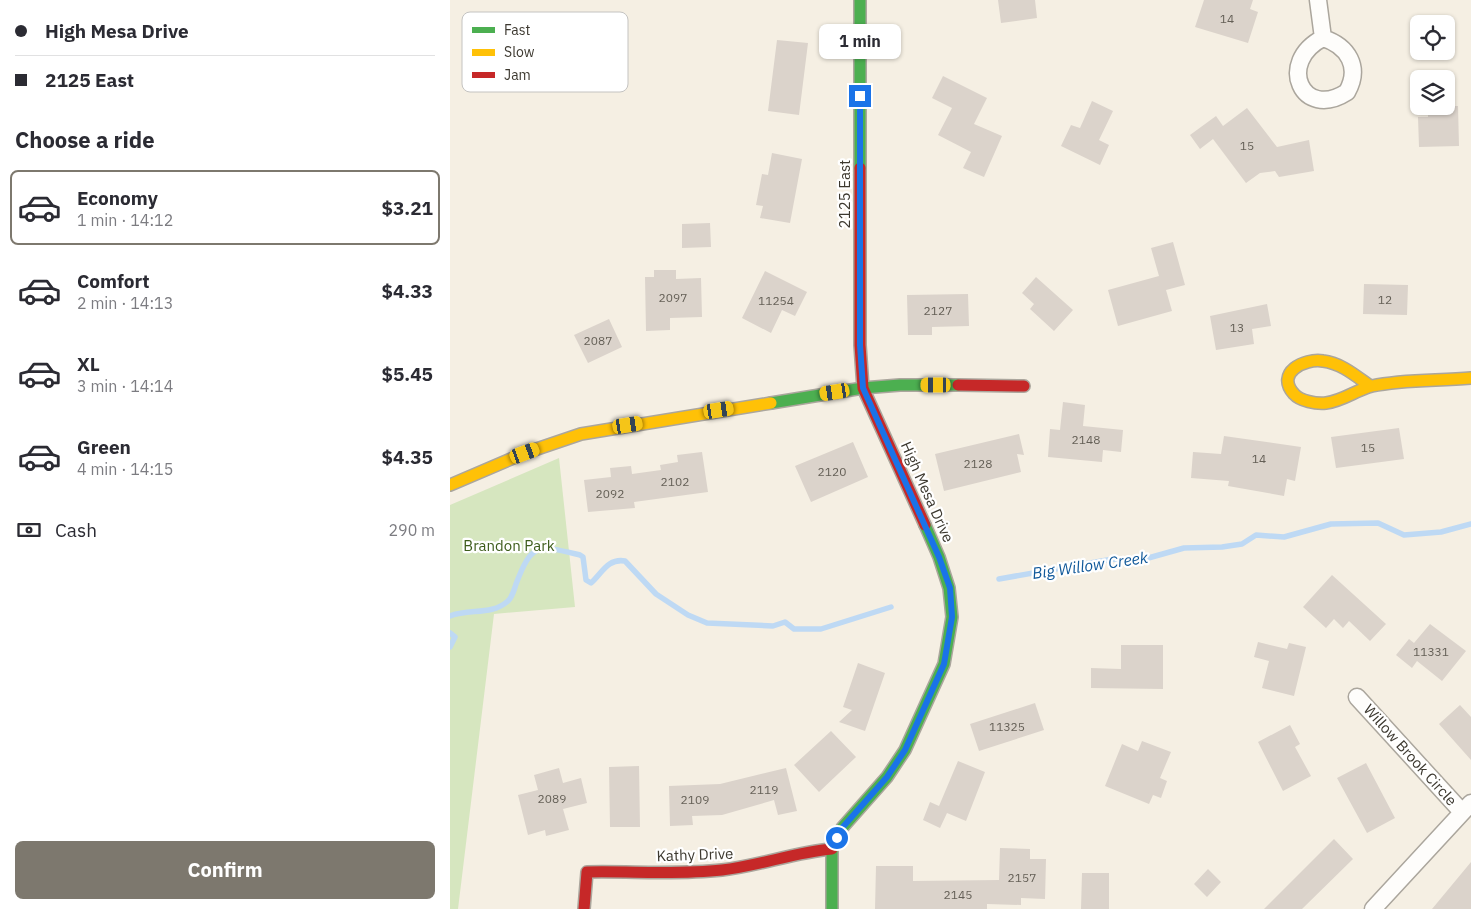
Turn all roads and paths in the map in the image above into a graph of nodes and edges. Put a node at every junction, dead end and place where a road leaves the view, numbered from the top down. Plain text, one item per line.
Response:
1 (860, 0) edge
2 (1318, 0) edge
3 (1323, 38) dead end
4 (1471, 378) edge
5 (1024, 386) dead end
6 (1370, 386) junction
7 (863, 388) junction
8 (450, 485) edge
9 (1357, 698) dead end
10 (1466, 807) edge
11 (832, 848) junction
12 (584, 909) edge
13 (832, 909) edge
14 (1372, 909) edge

1 - 7 street, 2125 East
2 - 3 street
4 - 6 street
5 - 7 street
6 - 6 street
7 - 8 street
7 - 11 street, High Mesa Drive
9 - 10 street, Willow Brook Circle
10 - 14 street
11 - 12 street, Kathy Drive
11 - 13 street, High Mesa Drive

